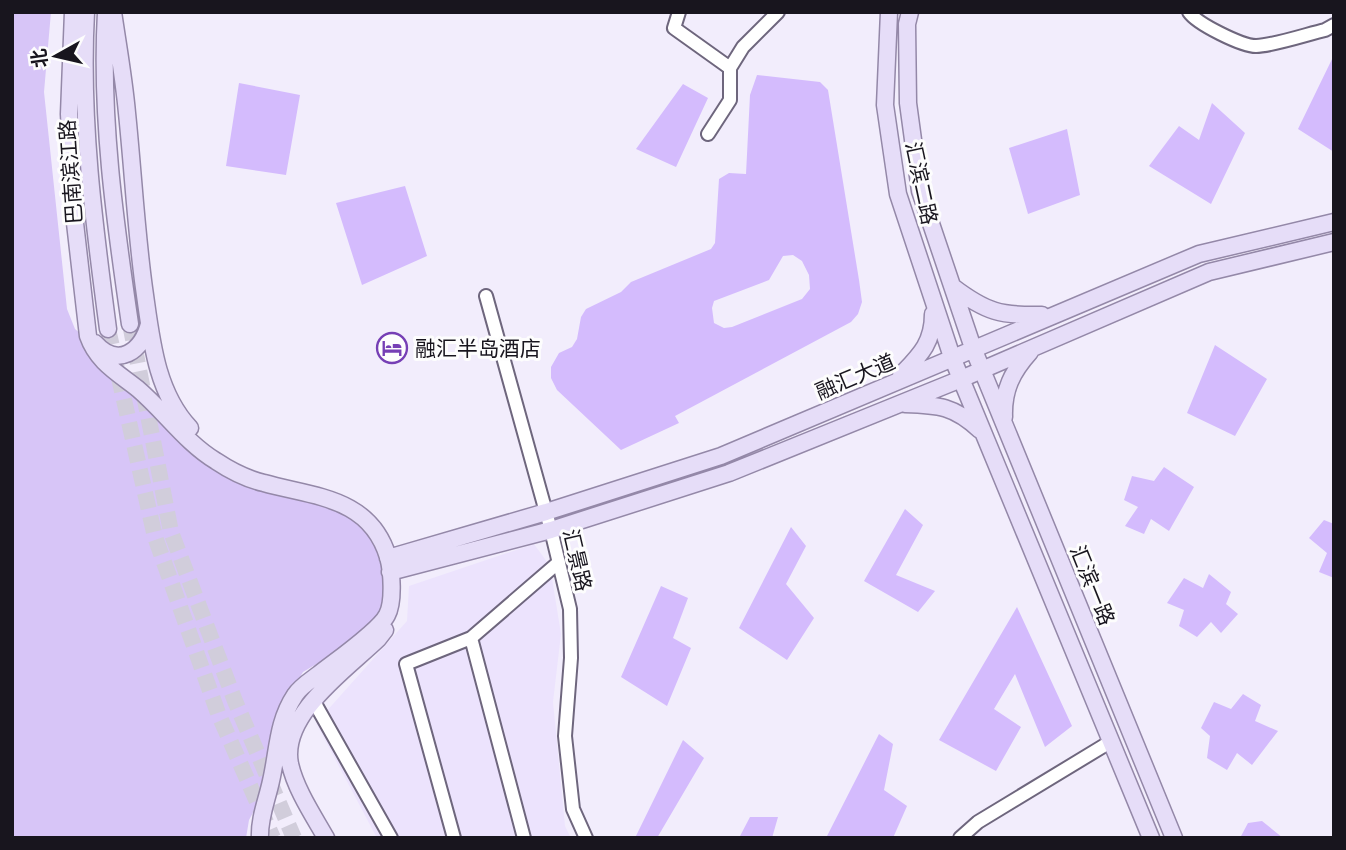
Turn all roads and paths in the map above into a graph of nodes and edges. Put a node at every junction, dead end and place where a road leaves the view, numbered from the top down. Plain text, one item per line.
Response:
1 (73, 12) edge
2 (86, 12) edge
3 (106, 12) edge
4 (113, 12) edge
5 (679, 12) edge
6 (778, 12) edge
7 (890, 12) edge
8 (910, 12) edge
9 (1189, 12) edge
10 (1334, 25) edge
11 (730, 68) junction
12 (708, 134) dead end
13 (1334, 222) edge
14 (1334, 242) edge
15 (953, 287) junction
16 (486, 296) dead end
17 (932, 301) junction
18 (1051, 315) junction
19 (149, 322) junction
20 (130, 324) tunnel mouth
21 (108, 329) tunnel mouth
22 (88, 336) junction
23 (973, 348) junction
24 (1033, 348) junction
25 (952, 357) junction
26 (982, 370) junction
27 (961, 379) junction
28 (894, 382) junction
29 (899, 404) junction
30 (1005, 426) junction
31 (983, 433) junction
32 (546, 512) junction
33 (551, 530) junction
34 (559, 562) junction
35 (393, 564) junction
36 (471, 638) junction
37 (313, 700) junction
38 (1110, 741) junction
39 (260, 838) edge
40 (326, 838) edge
41 (391, 838) edge
42 (454, 838) edge
43 (524, 838) edge
44 (586, 838) edge
45 (960, 838) edge
46 (1151, 838) edge
47 (1174, 838) edge

1 - 22 main road
2 - 21 main road, 巴南滨江路
3 - 20 main road, 巴南滨江路
4 - 19 main road
5 - 11 street
6 - 11 street
7 - 17 main road, 汇滨二路
8 - 15 main road, 汇滨二路
9 - 10 street
11 - 12 street
13 - 18 main road, 融汇大道
14 - 24 main road, 融汇大道
15 - 18 main road
15 - 23 main road, 汇滨二路
16 - 32 street, 汇景路
17 - 25 main road, 汇滨二路
17 - 28 main road
18 - 23 main road, 融汇大道
19 - 22 main road
19 - 35 main road
22 - 35 main road
23 - 25 main road, 融汇大道
23 - 26 main road, 汇滨一路
24 - 26 main road, 融汇大道
24 - 30 main road
25 - 27 main road, 汇滨一路
25 - 28 main road, 融汇大道
26 - 27 main road, 融汇大道
26 - 30 main road, 汇滨一路
27 - 29 main road, 融汇大道
27 - 31 main road, 汇滨一路
28 - 32 main road, 融汇大道
29 - 31 main road
29 - 33 main road, 融汇大道
30 - 47 main road, 汇滨一路
31 - 38 main road, 汇滨一路
32 - 33 street, 汇景路
32 - 35 main road, 融汇大道
33 - 34 street, 汇景路
33 - 35 main road, 融汇大道
34 - 36 street
34 - 44 street, 汇景路
35 - 37 main road
35 - 39 main road
36 - 42 street
36 - 43 street
37 - 40 main road
37 - 41 street
38 - 45 street
38 - 46 main road, 汇滨一路

